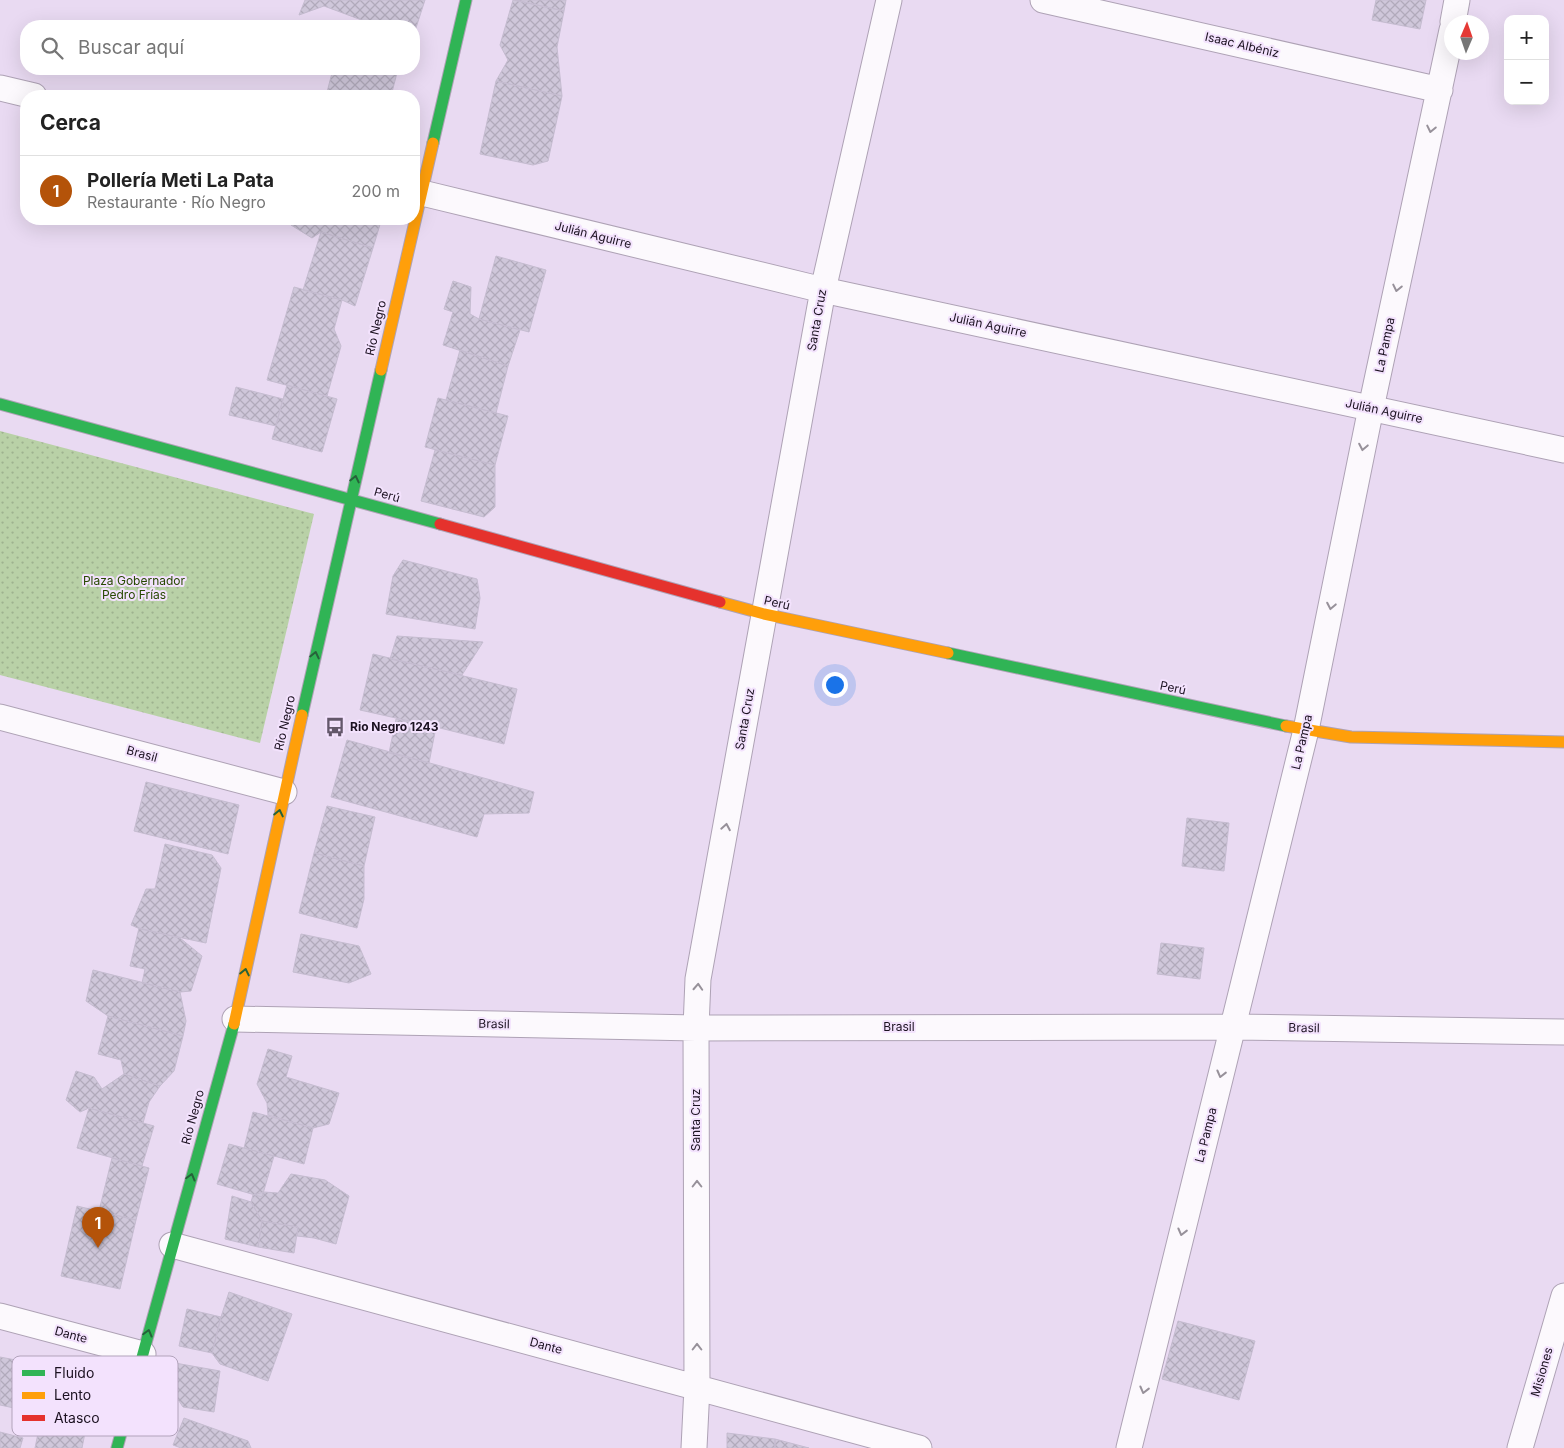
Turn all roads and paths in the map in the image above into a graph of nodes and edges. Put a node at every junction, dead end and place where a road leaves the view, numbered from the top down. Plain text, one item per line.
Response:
1 (466, 0) edge
2 (889, 0) edge
3 (1043, 0) edge
4 (1457, 0) edge
5 (1454, 15) edge
6 (1446, 60) edge
7 (0, 88) edge
8 (1440, 90) junction
9 (20, 93) edge
10 (420, 180) edge
11 (420, 193) edge
12 (410, 225) edge
13 (823, 290) junction
14 (0, 404) edge
15 (1371, 408) junction
16 (1564, 450) edge
17 (351, 499) junction
18 (764, 614) junction
19 (0, 717) edge
20 (1306, 730) junction
21 (1564, 742) edge
22 (284, 792) junction
23 (234, 1020) junction
24 (1233, 1027) junction
25 (696, 1028) junction
26 (1564, 1032) edge
27 (172, 1245) junction
28 (1564, 1296) edge
29 (0, 1316) edge
30 (143, 1354) joint
31 (697, 1388) junction
32 (694, 1448) edge
33 (919, 1448) edge
34 (1129, 1448) edge
35 (1520, 1448) edge

1 - 10 street, Río Negro
2 - 13 street, Santa Cruz
3 - 8 street, Isaac Albéniz
4 - 5 street
6 - 8 street, La Pampa
7 - 9 street
8 -> 15 street, La Pampa
11 - 13 street, Julián Aguirre
17 -> 12 street, Río Negro
13 - 15 street, Julián Aguirre
13 - 18 street, Santa Cruz
14 - 17 street, Perú
15 - 16 street, Julián Aguirre
15 -> 20 street, La Pampa
17 - 18 street, Perú
22 -> 17 street, Río Negro
18 - 20 street, Perú
25 -> 18 street, Santa Cruz
19 - 22 street, Brasil
20 - 21 street, Perú
20 - 24 street, La Pampa
23 -> 22 street, Río Negro
23 - 25 street, Brasil
27 -> 23 street, Río Negro
24 - 25 street, Brasil
24 - 26 street, Brasil
24 -> 34 street, La Pampa
31 -> 25 street, Santa Cruz
30 -> 27 street, Río Negro
27 - 31 street, Dante
28 - 35 street, Misiones
29 - 30 street, Dante
31 - 32 street, Santa Cruz
31 - 33 street, Dante

